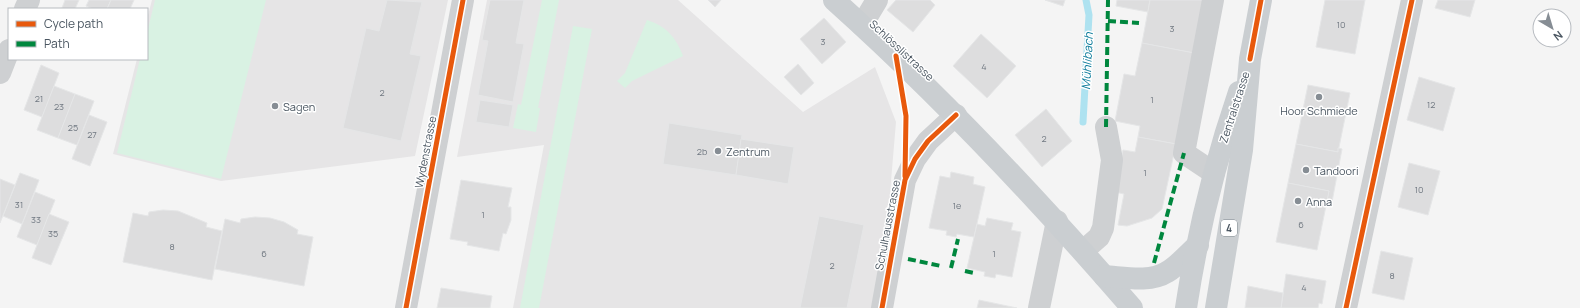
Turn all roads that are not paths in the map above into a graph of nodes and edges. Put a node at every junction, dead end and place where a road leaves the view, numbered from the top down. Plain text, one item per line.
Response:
1 (463, 0) edge
2 (834, 0) edge
3 (877, 0) edge
4 (1213, 0) edge
5 (1261, 0) edge
6 (1412, 0) edge
7 (862, 25) junction
8 (8, 53) edge
9 (1250, 59) junction
10 (0, 73) edge
11 (956, 115) junction
12 (1106, 127) dead end
13 (1214, 173) junction
14 (1056, 221) junction
15 (1198, 245) junction
16 (1083, 252) junction
17 (1104, 276) junction
18 (406, 308) edge
19 (882, 308) edge
20 (1039, 308) edge
21 (1132, 308) edge
22 (1186, 308) edge
23 (1216, 308) edge
24 (1346, 308) edge

1 - 18 street, Wydenstrasse
2 - 7 main road, Schlösslistrasse
3 - 7 street
4 - 13 street
5 - 9 main road, 4
6 - 24 street
7 - 11 main road, Schlösslistrasse
8 - 10 street
9 - 13 main road, Zentralstrasse / 4
9 - 23 main road, Zentralstrasse / 4
11 - 14 main road, Schlösslistrasse
11 - 19 street, Schulhausstrasse
12 - 16 street
13 - 15 main road, Zentralstrasse / 4
14 - 16 main road, Schlösslistrasse
14 - 20 street
15 - 17 main road
15 - 22 main road, Zentralstrasse / 4
16 - 17 main road, Schlösslistrasse
17 - 21 main road, Schlösslistrasse

